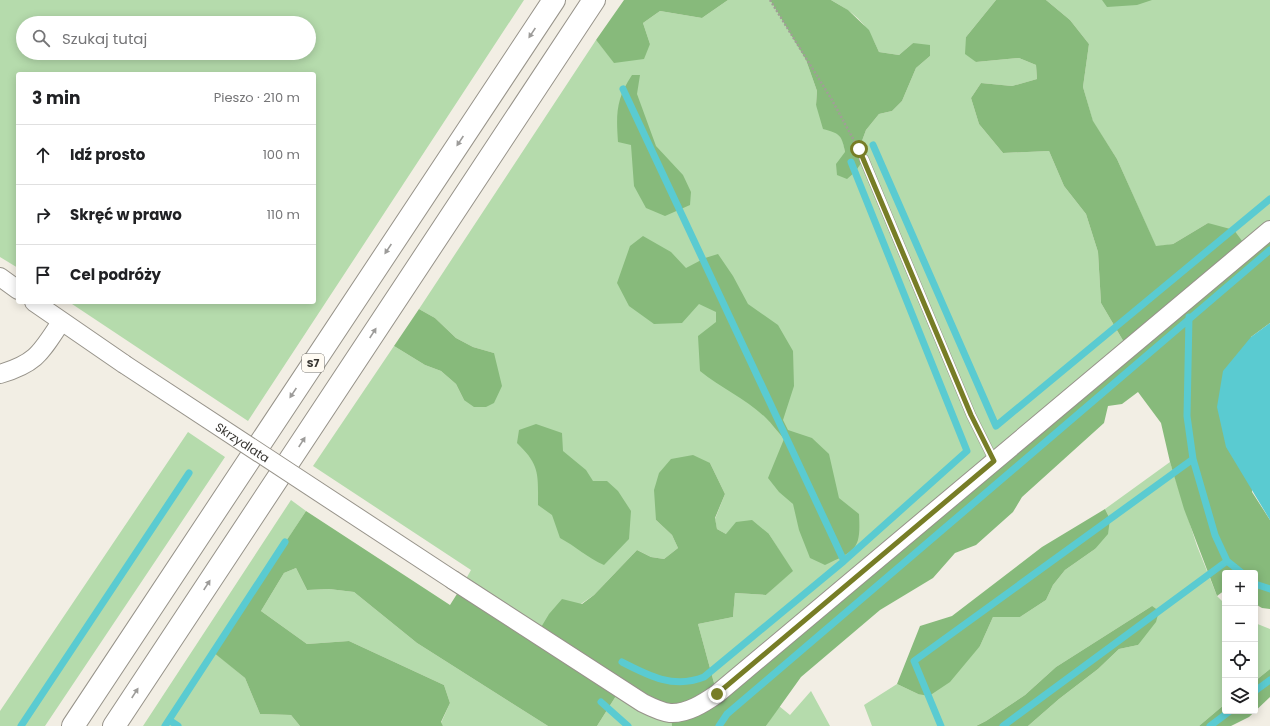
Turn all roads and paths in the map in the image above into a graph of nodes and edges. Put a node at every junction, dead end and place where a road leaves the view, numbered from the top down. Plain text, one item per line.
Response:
1 (554, 0) edge
2 (594, 0) edge
3 (770, 0) edge
4 (864, 159) joint
5 (1270, 230) edge
6 (0, 278) edge
7 (16, 289) edge
8 (37, 304) edge
9 (61, 322) junction
10 (0, 374) edge
11 (994, 461) junction
12 (73, 726) edge
13 (114, 726) edge

1 -> 12 highway, S7
13 -> 2 highway
3 - 4 path
4 - 11 lane
5 - 11 street, Skrzydlata
6 - 7 street
8 - 9 street, Skrzydlata
9 - 10 street
9 - 11 street, Skrzydlata, bridge

